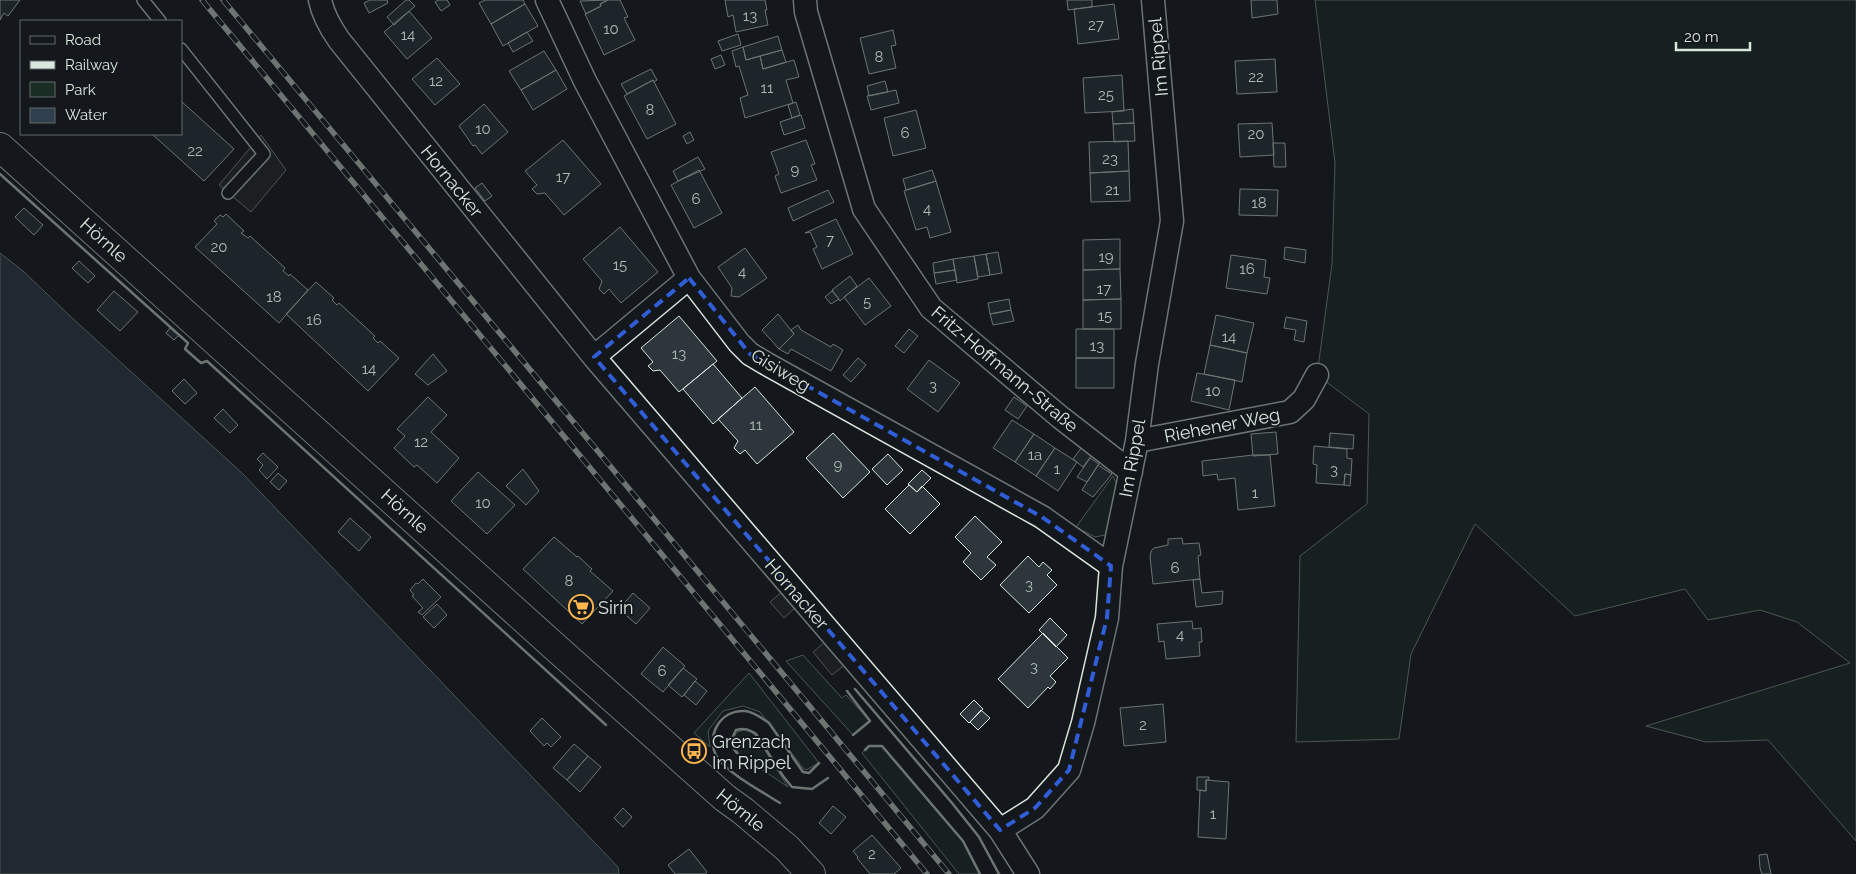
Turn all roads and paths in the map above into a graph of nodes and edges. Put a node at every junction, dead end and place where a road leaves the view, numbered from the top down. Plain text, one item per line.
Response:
1 (143, 0) edge
2 (320, 0) edge
3 (547, 0) edge
4 (805, 0) edge
5 (1153, 0) edge
6 (159, 20) edge
7 (182, 50) edge
8 (0, 146) edge
9 (228, 193) dead end
10 (689, 278) junction
11 (594, 357) junction
12 (1317, 375) dead end
13 (1137, 442) junction
14 (1131, 472) junction
15 (1111, 566) junction
16 (1000, 830) junction
17 (811, 874) edge
18 (1028, 874) edge

1 - 6 lane
2 - 11 street, Hornacker
3 - 10 street, Gisiweg
4 - 14 street, Fritz-Hoffmann-Straße
5 - 13 street, Im Rippel
7 - 9 lane
8 - 17 main road, Hörnle
10 - 11 street
10 - 15 street, Gisiweg
11 - 16 street, Hornacker
12 - 13 street, Riehener Weg
13 - 14 street, Im Rippel
14 - 15 street, Im Rippel
15 - 16 street, Im Rippel
16 - 18 street

